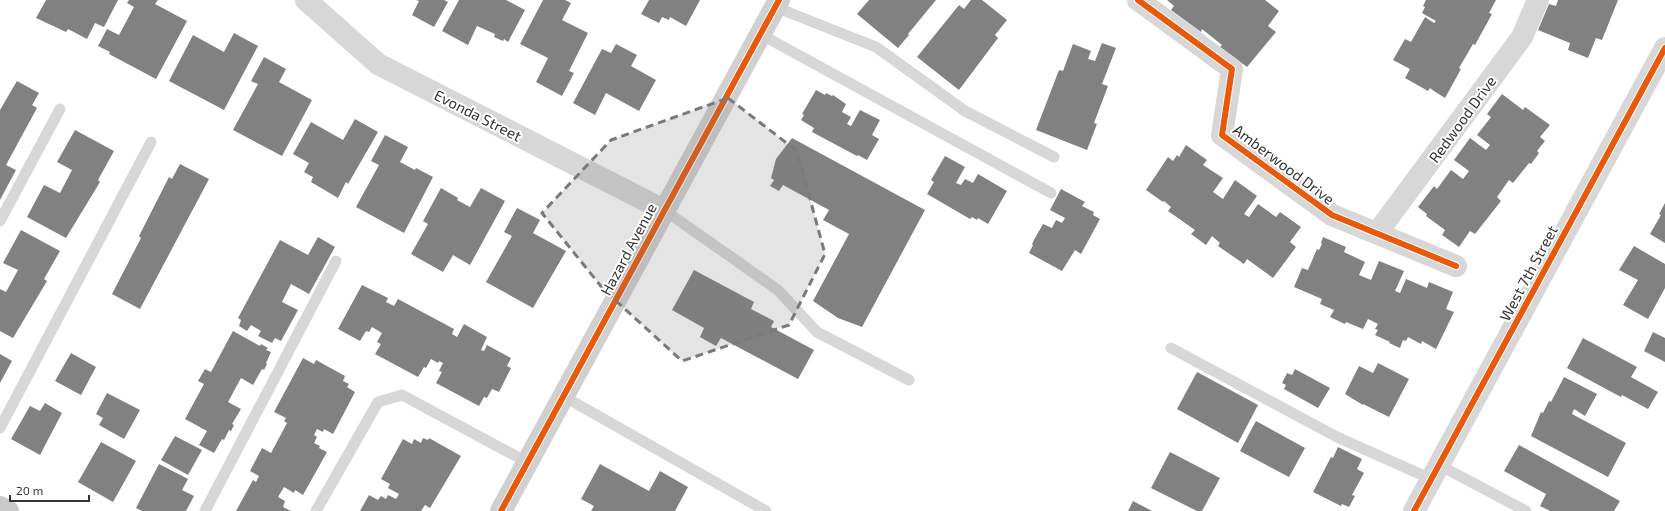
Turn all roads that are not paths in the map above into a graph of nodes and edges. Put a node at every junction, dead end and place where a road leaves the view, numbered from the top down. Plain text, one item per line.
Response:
1 (306, 0) edge
2 (1138, 0) edge
3 (1538, 0) edge
4 (777, 3) edge
5 (760, 34) junction
6 (1665, 48) edge
7 (60, 109) dead end
8 (152, 142) dead end
9 (1054, 157) dead end
10 (1051, 193) dead end
11 (664, 210) junction
12 (0, 221) edge
13 (1377, 233) junction
14 (336, 260) dead end
15 (1456, 266) dead end
16 (1171, 348) dead end
17 (909, 380) dead end
18 (563, 396) junction
19 (0, 428) edge
20 (527, 462) junction
21 (1435, 472) junction
22 (0, 507) edge
23 (8, 511) edge
24 (206, 511) edge
25 (316, 511) edge
26 (501, 511) edge
27 (766, 511) edge
28 (1414, 511) edge
29 (1526, 511) edge

1 - 11 street, Evonda Street
2 - 13 street, Amberwood Drive
3 - 13 street, Redwood Drive
4 - 5 street, Hazard Avenue
4 - 9 lane
5 - 10 lane
5 - 11 street, Hazard Avenue
6 - 21 street, West 7th Street
7 - 12 lane
8 - 19 lane
11 - 17 lane
11 - 18 street, Hazard Avenue
13 - 15 street, Amberwood Drive
14 - 24 lane
16 - 21 lane
18 - 20 street, Hazard Avenue
18 - 27 lane
20 - 25 lane
20 - 26 street, Hazard Avenue
21 - 28 street, West 7th Street
21 - 29 lane
22 - 23 main road

